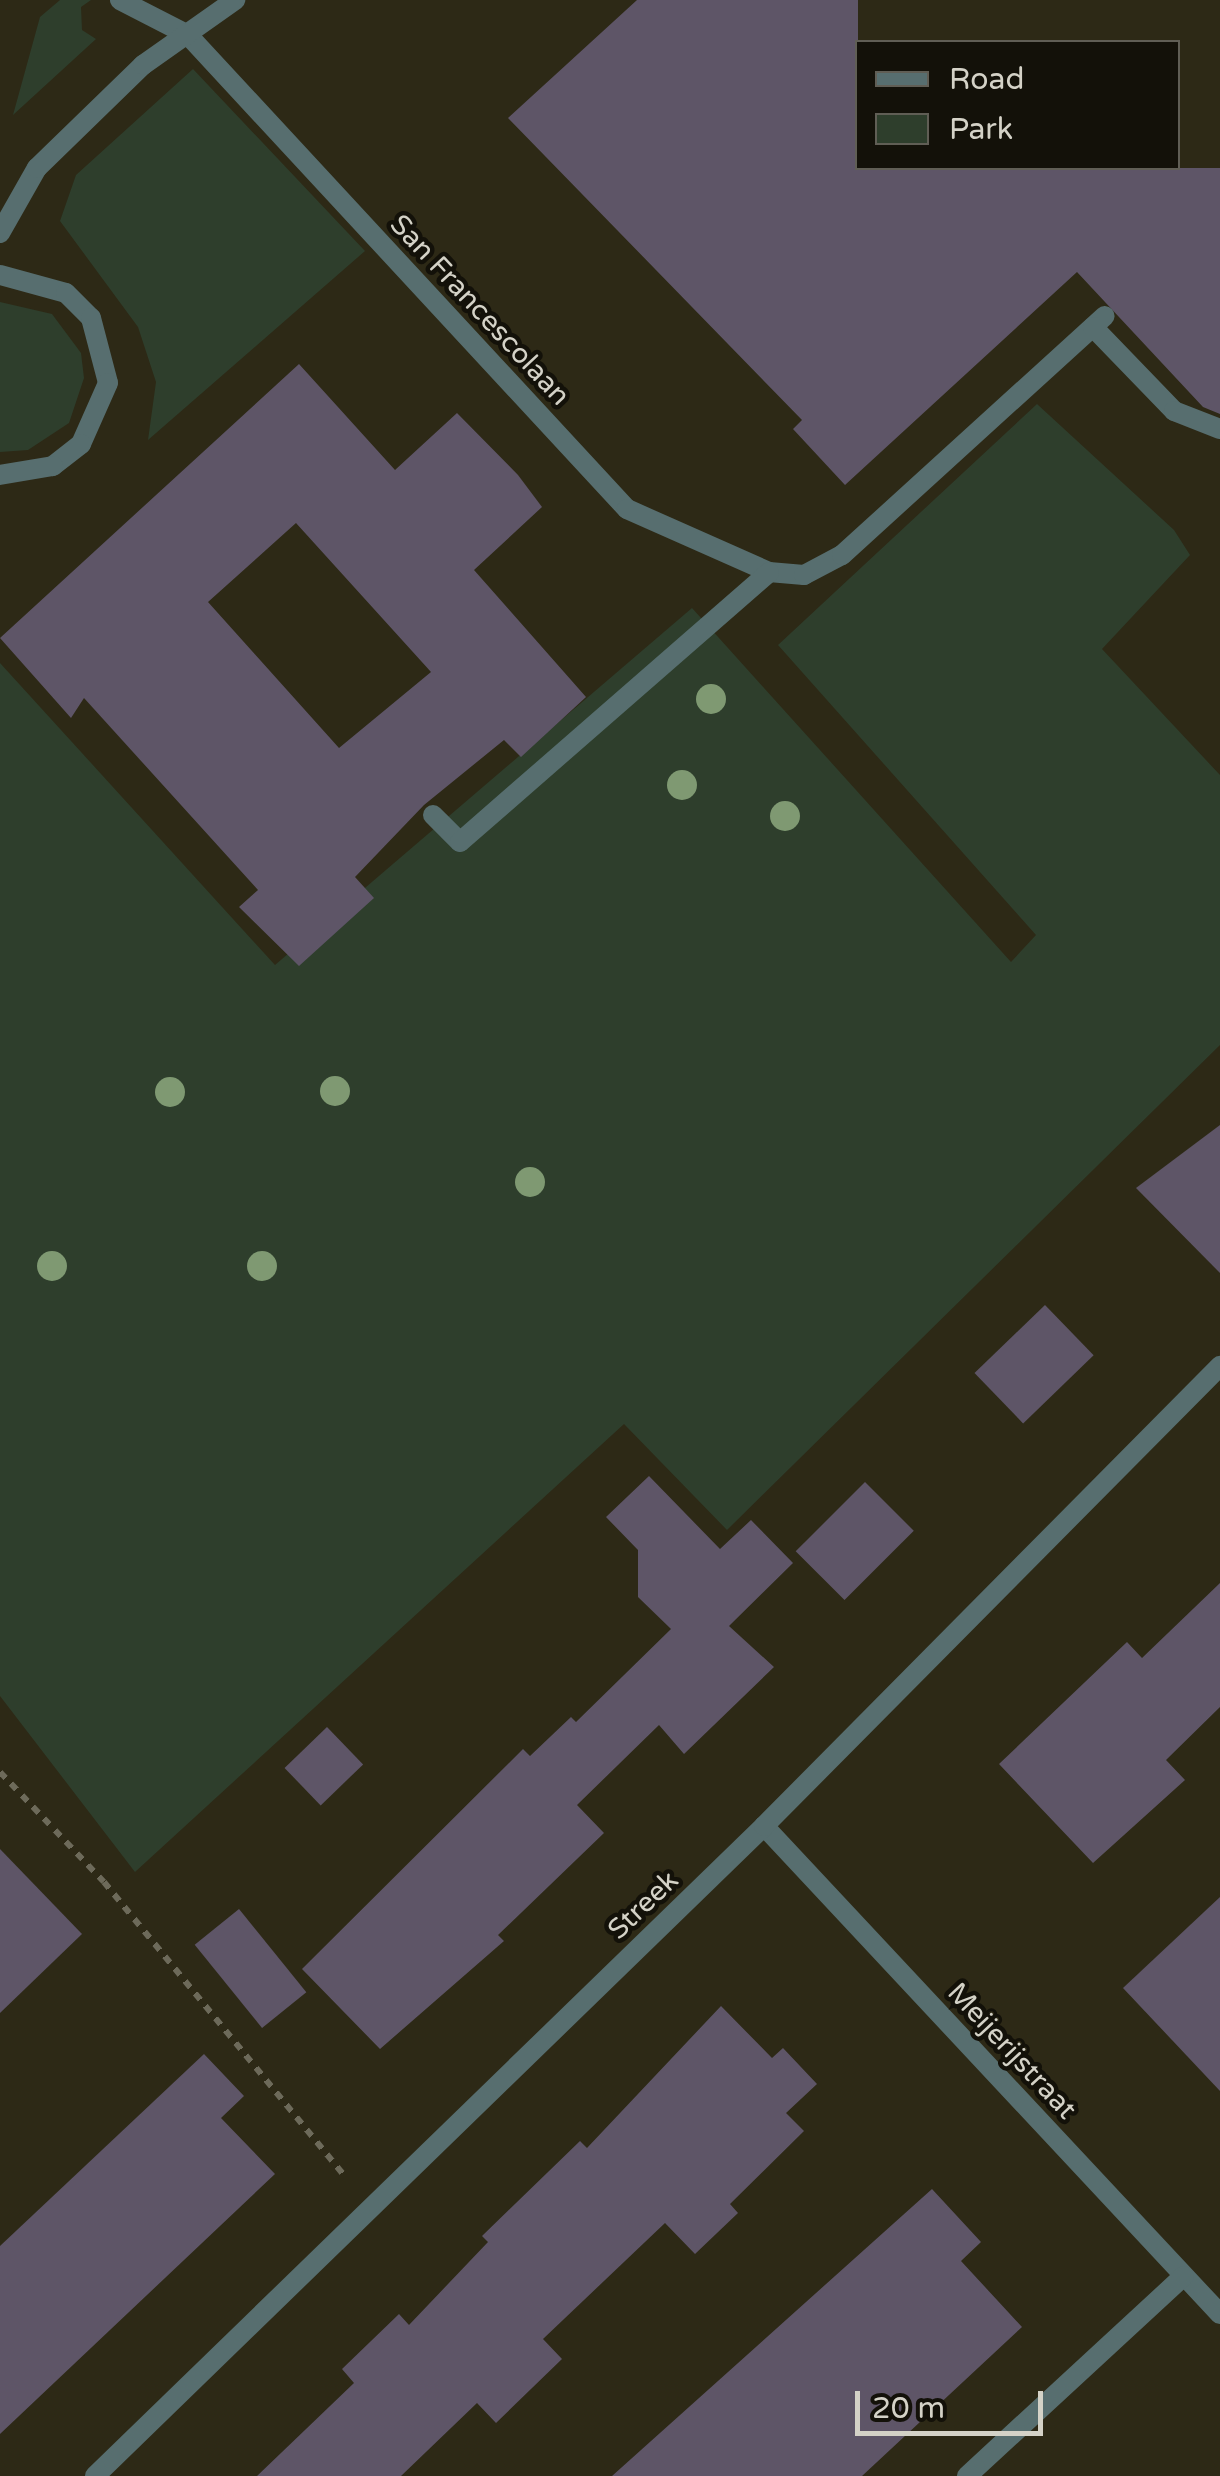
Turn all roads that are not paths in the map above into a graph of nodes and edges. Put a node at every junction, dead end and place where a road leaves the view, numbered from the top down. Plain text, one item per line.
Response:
1 (120, 0) edge
2 (235, 0) edge
3 (188, 35) junction
4 (0, 233) edge
5 (0, 275) edge
6 (1220, 429) edge
7 (0, 475) edge
8 (769, 572) junction
9 (434, 815) dead end
10 (1220, 1366) edge
11 (764, 1826) junction
12 (1184, 2276) junction
13 (1220, 2314) edge
14 (95, 2476) edge
15 (967, 2476) edge

1 - 3 street, San Francescolaan
2 - 3 street
3 - 4 street
3 - 8 street, San Francescolaan
5 - 7 street
6 - 8 street, San Francescolaan
8 - 9 street
10 - 11 street, Streek
11 - 12 street, Meijerijstraat
11 - 14 street, Streek
12 - 13 street, Meijerijstraat
12 - 15 street

